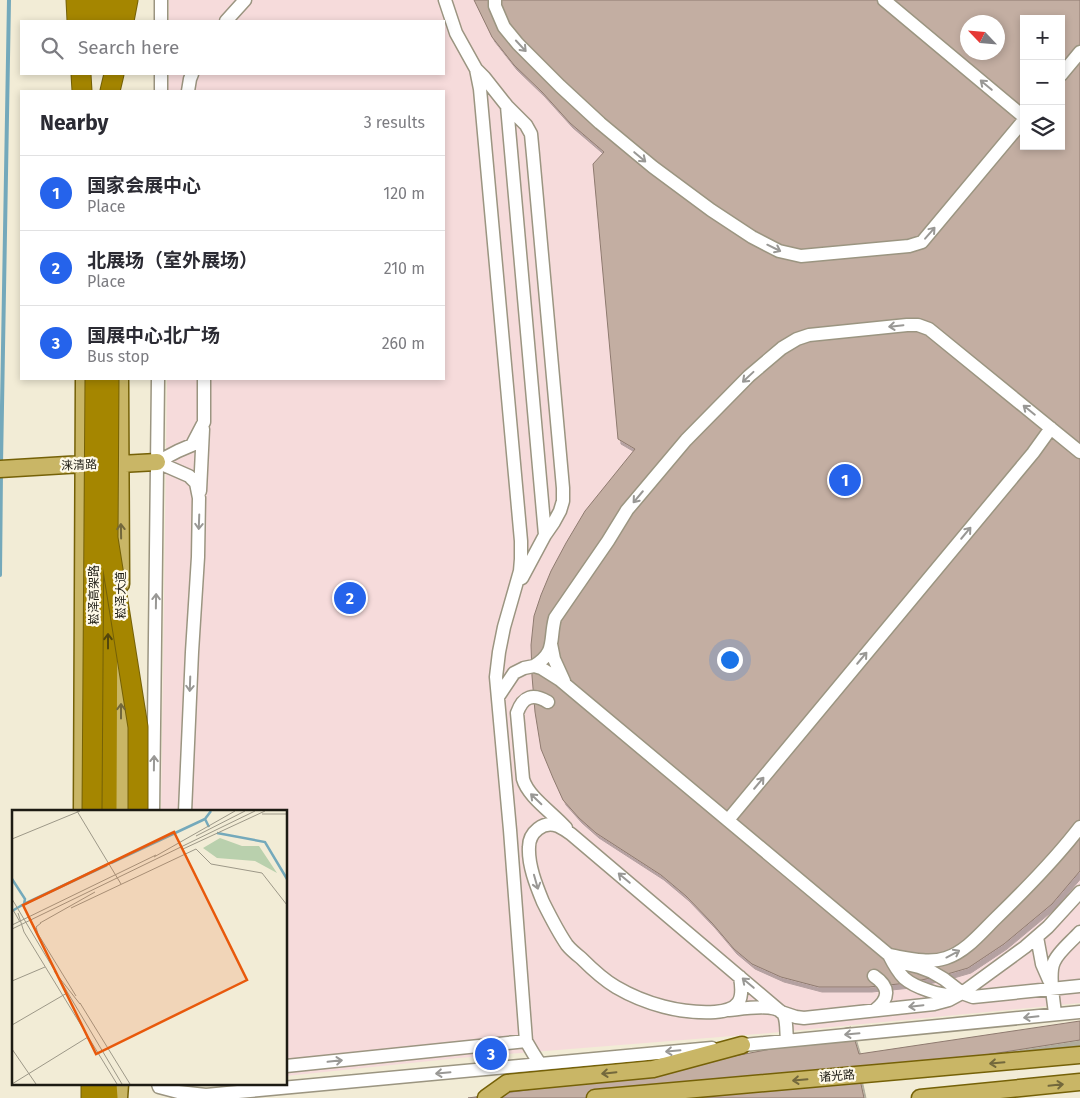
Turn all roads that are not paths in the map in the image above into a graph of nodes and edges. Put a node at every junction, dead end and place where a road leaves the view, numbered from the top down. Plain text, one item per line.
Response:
1 (76, 0) edge
2 (85, 0) edge
3 (94, 0) edge
4 (109, 0) edge
5 (120, 0) edge
6 (128, 0) edge
7 (162, 0) edge
8 (244, 0) edge
9 (884, 0) edge
10 (493, 2) edge
11 (449, 4) edge
12 (77, 20) edge
13 (85, 20) edge
14 (94, 20) edge
15 (109, 20) edge
16 (120, 20) edge
17 (124, 20) edge
18 (161, 20) edge
19 (227, 20) edge
20 (1080, 52) edge
21 (476, 69) junction
22 (1065, 69) edge
23 (81, 75) edge
24 (85, 75) edge
25 (93, 75) edge
26 (109, 75) edge
27 (114, 75) edge
28 (119, 75) edge
29 (161, 75) edge
30 (192, 75) edge
31 (83, 90) edge
32 (83, 90) edge
33 (93, 90) edge
34 (109, 90) edge
35 (109, 90) edge
36 (119, 90) edge
37 (161, 90) edge
38 (188, 90) edge
39 (507, 106) junction
40 (1020, 115) edge
41 (1020, 123) edge
42 (84, 380) edge
43 (94, 380) edge
44 (109, 380) edge
45 (120, 380) edge
46 (158, 380) edge
47 (204, 380) edge
48 (204, 422) junction
49 (1051, 428) junction
50 (1080, 452) edge
51 (157, 462) junction
52 (83, 464) junction
53 (120, 464) junction
54 (0, 469) edge
55 (199, 498) junction
56 (544, 536) junction
57 (108, 538) junction
58 (512, 600) junction
59 (551, 644) junction
60 (534, 666) junction
61 (508, 683) junction
62 (572, 691) junction
63 (498, 698) junction
64 (548, 702) dead end
65 (517, 713) junction
66 (82, 810) edge
67 (92, 810) edge
68 (107, 810) edge
69 (121, 810) edge
70 (138, 810) edge
71 (154, 810) edge
72 (185, 810) edge
73 (728, 820) junction
74 (1080, 827) edge
75 (571, 834) junction
76 (1080, 892) edge
77 (1080, 932) edge
78 (1037, 937) junction
79 (889, 955) junction
80 (874, 976) dead end
81 (740, 977) junction
82 (1080, 986) edge
83 (1053, 989) junction
84 (962, 993) junction
85 (728, 1010) junction
86 (875, 1010) junction
87 (781, 1012) junction
88 (1080, 1012) edge
89 (1055, 1014) junction
90 (787, 1040) junction
91 (526, 1041) junction
92 (742, 1045) junction
93 (1080, 1055) edge
94 (540, 1064) junction
95 (288, 1066) edge
96 (1080, 1082) edge
97 (159, 1086) edge
98 (640, 1096) edge
99 (958, 1096) edge
100 (486, 1098) edge
101 (595, 1098) edge
102 (920, 1098) edge

1 - 12 highway
2 - 13 main road
3 - 14 highway
4 - 15 highway
5 - 16 main road
6 - 17 highway
7 - 18 street
8 - 19 street
40 -> 9 street
10 -> 41 street
11 - 21 street
20 - 22 street
21 - 39 street
21 - 58 street
23 - 31 highway
24 - 32 main road
25 - 33 highway
26 - 34 highway
27 - 35 highway
28 - 36 main road
29 - 37 street
30 - 38 street
39 - 56 street
39 - 56 street
42 - 52 main road
43 - 67 highway, 崧泽高架路, bridge
44 - 57 highway, 崧泽高架路, bridge
45 - 53 main road, 崧泽大道
46 - 51 street
47 - 48 street
48 - 51 street
48 - 55 street
49 - 50 street
49 -> 59 street
73 -> 49 street
51 - 53 main road, 涞清路
51 - 55 street
71 -> 51 street
52 - 53 main road, 涞清路
52 - 54 main road, 涞清路
52 - 66 main road
69 -> 53 main road, 崧泽大道
55 -> 72 street
56 - 58 street
68 -> 57 highway, 崧泽高架路, bridge
57 - 70 highway, bridge
58 - 63 street
59 - 60 street
59 - 62 street
60 - 61 street
60 - 62 street
61 - 63 street
61 - 65 street
62 - 73 street
63 - 91 street
64 - 65 street
75 -> 65 street
73 - 79 street
79 -> 74 street
81 -> 75 street
75 -> 85 street
76 - 78 street
77 - 83 street
78 - 83 street
78 - 84 street
79 - 84 street
79 - 84 street
80 - 86 street
81 - 85 street
87 -> 81 street
82 - 83 street
83 - 84 street
83 - 89 street
84 -> 86 street
85 - 87 street
86 - 87 street
87 - 90 street
88 - 89 street
89 -> 90 street
90 - 92 street
91 - 94 street
95 -> 91 street
92 -> 94 street
92 -> 100 main road
93 -> 98 main road, 诸光路
94 -> 97 street
99 -> 96 main road
98 - 101 main road, 诸光路
99 - 102 main road

